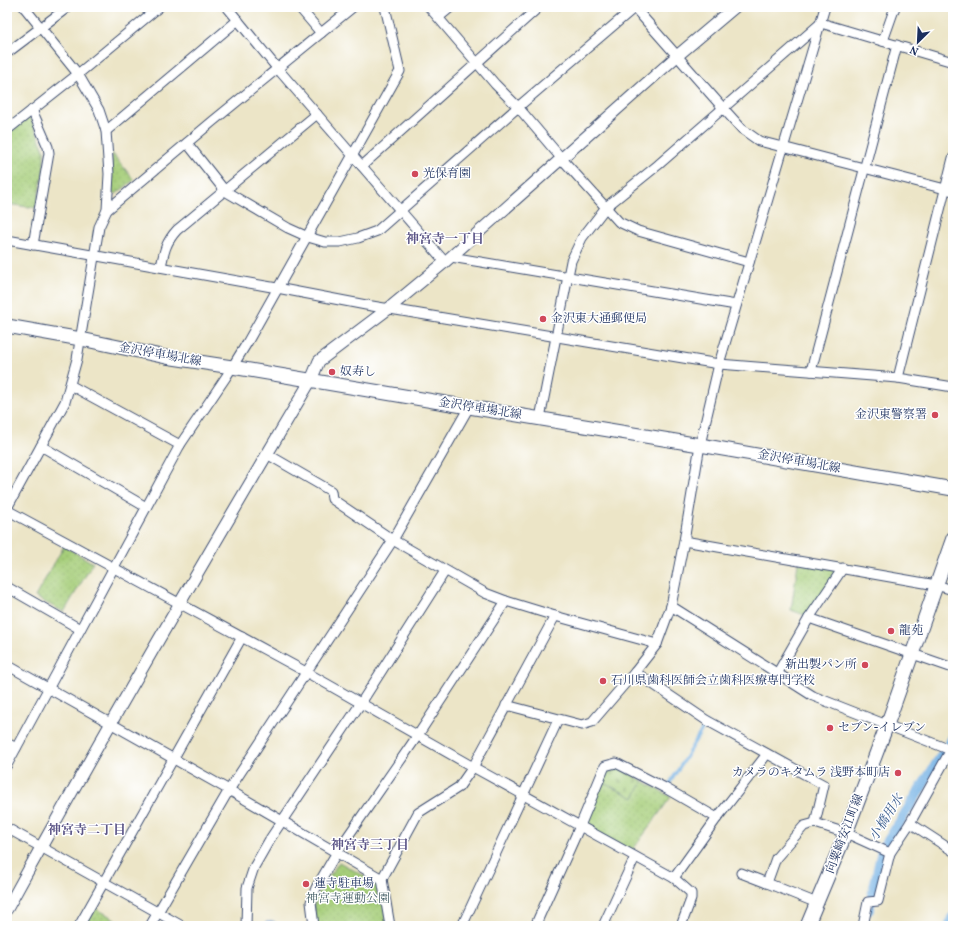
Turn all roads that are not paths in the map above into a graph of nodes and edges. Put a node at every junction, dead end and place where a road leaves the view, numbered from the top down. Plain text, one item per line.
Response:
1 (24, 7) edge
2 (68, 7) edge
3 (159, 7) edge
4 (227, 7) edge
5 (299, 7) edge
6 (353, 7) edge
7 (385, 7) edge
8 (429, 7) edge
9 (451, 7) edge
10 (539, 7) edge
11 (735, 7) edge
12 (825, 7) edge
13 (895, 7) edge
14 (439, 17) junction
15 (238, 20) junction
16 (822, 23) junction
17 (40, 27) junction
18 (321, 33) junction
19 (883, 41) junction
20 (897, 45) junction
21 (7, 54) edge
22 (677, 56) junction
23 (477, 62) junction
24 (953, 62) edge
25 (277, 68) junction
26 (78, 74) junction
27 (518, 107) junction
28 (723, 108) junction
29 (32, 110) junction
30 (317, 114) junction
31 (7, 130) edge
32 (106, 131) junction
33 (187, 143) junction
34 (783, 148) junction
35 (352, 155) junction
36 (953, 158) edge
37 (562, 159) junction
38 (362, 166) junction
39 (864, 168) junction
40 (949, 190) edge
41 (225, 191) junction
42 (606, 207) junction
43 (107, 210) junction
44 (400, 210) junction
45 (308, 237) junction
46 (7, 240) edge
47 (33, 245) junction
48 (94, 255) junction
49 (448, 259) junction
50 (749, 262) junction
51 (161, 267) junction
52 (568, 277) junction
53 (277, 288) junction
54 (736, 305) junction
55 (388, 309) junction
56 (7, 326) edge
57 (555, 337) junction
58 (81, 339) junction
59 (718, 364) junction
60 (232, 367) junction
61 (811, 371) junction
62 (898, 378) junction
63 (311, 380) junction
64 (70, 385) junction
65 (953, 387) edge
66 (469, 407) junction
67 (540, 418) junction
68 (180, 445) junction
69 (700, 445) junction
70 (41, 446) junction
71 (267, 454) junction
72 (953, 489) edge
73 (146, 507) junction
74 (7, 509) edge
75 (953, 538) edge
76 (393, 540) junction
77 (684, 540) junction
78 (114, 567) junction
79 (843, 568) junction
80 (445, 571) junction
81 (936, 585) junction
82 (7, 587) edge
83 (953, 590) edge
84 (506, 601) junction
85 (180, 603) junction
86 (671, 606) junction
87 (555, 616) junction
88 (809, 618) junction
89 (80, 629) junction
90 (242, 637) junction
91 (657, 644) junction
92 (913, 653) junction
93 (7, 665) edge
94 (953, 668) edge
95 (306, 672) junction
96 (635, 672) junction
97 (777, 674) junction
98 (49, 688) junction
99 (361, 703) junction
100 (506, 705) junction
101 (558, 720) junction
102 (110, 723) junction
103 (887, 725) junction
104 (418, 735) junction
105 (7, 743) edge
106 (16, 748) junction
107 (952, 749) edge
108 (767, 754) junction
109 (174, 759) junction
110 (7, 765) edge
111 (473, 767) junction
112 (229, 790) junction
113 (523, 795) junction
114 (717, 818) junction
115 (283, 821) junction
116 (815, 823) junction
117 (910, 823) junction
118 (580, 826) junction
119 (7, 828) edge
120 (846, 833) junction
121 (41, 846) junction
122 (953, 851) edge
123 (336, 852) junction
124 (890, 853) junction
125 (635, 857) junction
126 (741, 874) dead end
127 (674, 878) junction
128 (382, 879) junction
129 (104, 882) junction
130 (767, 883) junction
131 (817, 903) junction
132 (7, 908) edge
133 (158, 913) junction
134 (79, 926) edge
135 (150, 926) edge
136 (182, 926) edge
137 (246, 926) edge
138 (314, 926) edge
139 (390, 926) edge
140 (462, 926) edge
141 (535, 926) edge
142 (603, 926) edge
143 (682, 926) edge
144 (807, 926) edge
145 (863, 926) edge

1 - 17 street
2 - 17 street
3 - 26 street
4 - 15 street
5 - 18 street
6 - 18 street
7 - 35 street
8 - 14 street
9 - 14 street
10 - 23 street
11 - 22 street
12 - 16 street
13 - 19 street
14 - 23 street
15 - 25 street
15 - 32 street
16 - 19 street
16 - 28 street
16 - 34 street
17 - 21 street
17 - 26 street
18 - 25 street
19 - 20 street
20 - 24 street
20 - 39 street
22 - 27 street
22 - 28 street
22 - 37 street
23 - 27 street
23 - 38 street
25 - 30 street
25 - 33 street
26 - 29 street
26 - 32 street
27 - 37 street
27 - 44 street
28 - 34 street
28 - 42 street
29 - 31 street
29 - 47 street
30 - 35 street
30 - 41 street
32 - 43 street
33 - 41 street
33 - 43 street
34 - 39 street
34 - 50 street
35 - 38 street
35 - 45 street
36 - 40 street
37 - 42 street
37 - 49 street
38 - 44 street
39 - 40 street
39 - 61 street
40 - 62 street
41 - 45 street
41 - 51 street
42 - 50 street
42 - 52 street
43 - 48 street
44 - 45 street
44 - 49 street
45 - 53 street
46 - 47 street
47 - 48 street
48 - 51 street
48 - 58 street
49 - 52 street
49 - 55 street
50 - 54 street
51 - 53 street
52 - 54 street
52 - 57 street
53 - 55 street
53 - 60 street
54 - 59 street
55 - 57 street
55 - 63 street
56 - 58 main road, 金沢停車場北線
57 - 59 street
57 - 67 street
58 - 60 main road, 金沢停車場北線
58 - 64 street
59 - 61 street
59 - 69 street
60 - 63 main road, 金沢停車場北線
60 - 68 street
61 - 62 street
62 - 65 street
63 - 66 main road, 金沢停車場北線
63 - 71 street
64 - 68 street
64 - 70 street
66 - 67 main road, 金沢停車場北線
66 - 76 street
67 - 69 main road, 金沢停車場北線
68 - 73 street
69 - 72 main road, 金沢停車場北線
69 - 77 street
70 - 73 street
70 - 74 street
71 - 76 street
71 - 85 street
73 - 78 street
74 - 78 street
75 - 81 main road, 向粟崎安江町線
76 - 80 street
76 - 95 street
77 - 79 street
77 - 86 street
78 - 85 street
78 - 89 street
79 - 81 street
79 - 88 street
80 - 84 street
80 - 99 street
81 - 83 street
81 - 92 main road, 向粟崎安江町線
82 - 89 street
84 - 87 street
84 - 104 street
85 - 90 street
85 - 102 street
86 - 91 street
86 - 97 street
87 - 91 street
87 - 100 street
88 - 92 street
88 - 97 street
89 - 98 street
90 - 95 street
90 - 109 street
91 - 96 street
92 - 94 street
92 - 103 main road, 向粟崎安江町線
93 - 98 street
95 - 99 street
95 - 112 street
96 - 101 street
96 - 108 street
97 - 103 street
98 - 102 street
98 - 106 street
99 - 104 street
99 - 115 street
100 - 101 street
100 - 111 street
101 - 113 street
102 - 109 street
102 - 121 street
103 - 107 street
103 - 120 main road, 向粟崎安江町線
104 - 111 street
104 - 123 street
105 - 106 street
106 - 110 street
107 - 117 street
108 - 114 street
108 - 116 street
109 - 112 street
109 - 129 street
111 - 113 street
111 - 128 street
112 - 115 street
112 - 133 street
113 - 118 street
113 - 140 street
114 - 118 street
114 - 127 street
115 - 123 street
115 - 137 street
116 - 120 street
116 - 130 street
117 - 122 street
117 - 124 street
118 - 125 street
118 - 141 street
119 - 121 street
120 - 124 street
120 - 131 main road, 向粟崎安江町線
121 - 129 street
121 - 132 street
123 - 128 street
123 - 138 street
124 - 145 street
125 - 127 street
125 - 142 street
126 - 130 street
127 - 143 street
128 - 139 street
129 - 133 street
129 - 134 street
130 - 131 street
131 - 144 main road, 向粟崎安江町線
133 - 135 street
133 - 136 street

